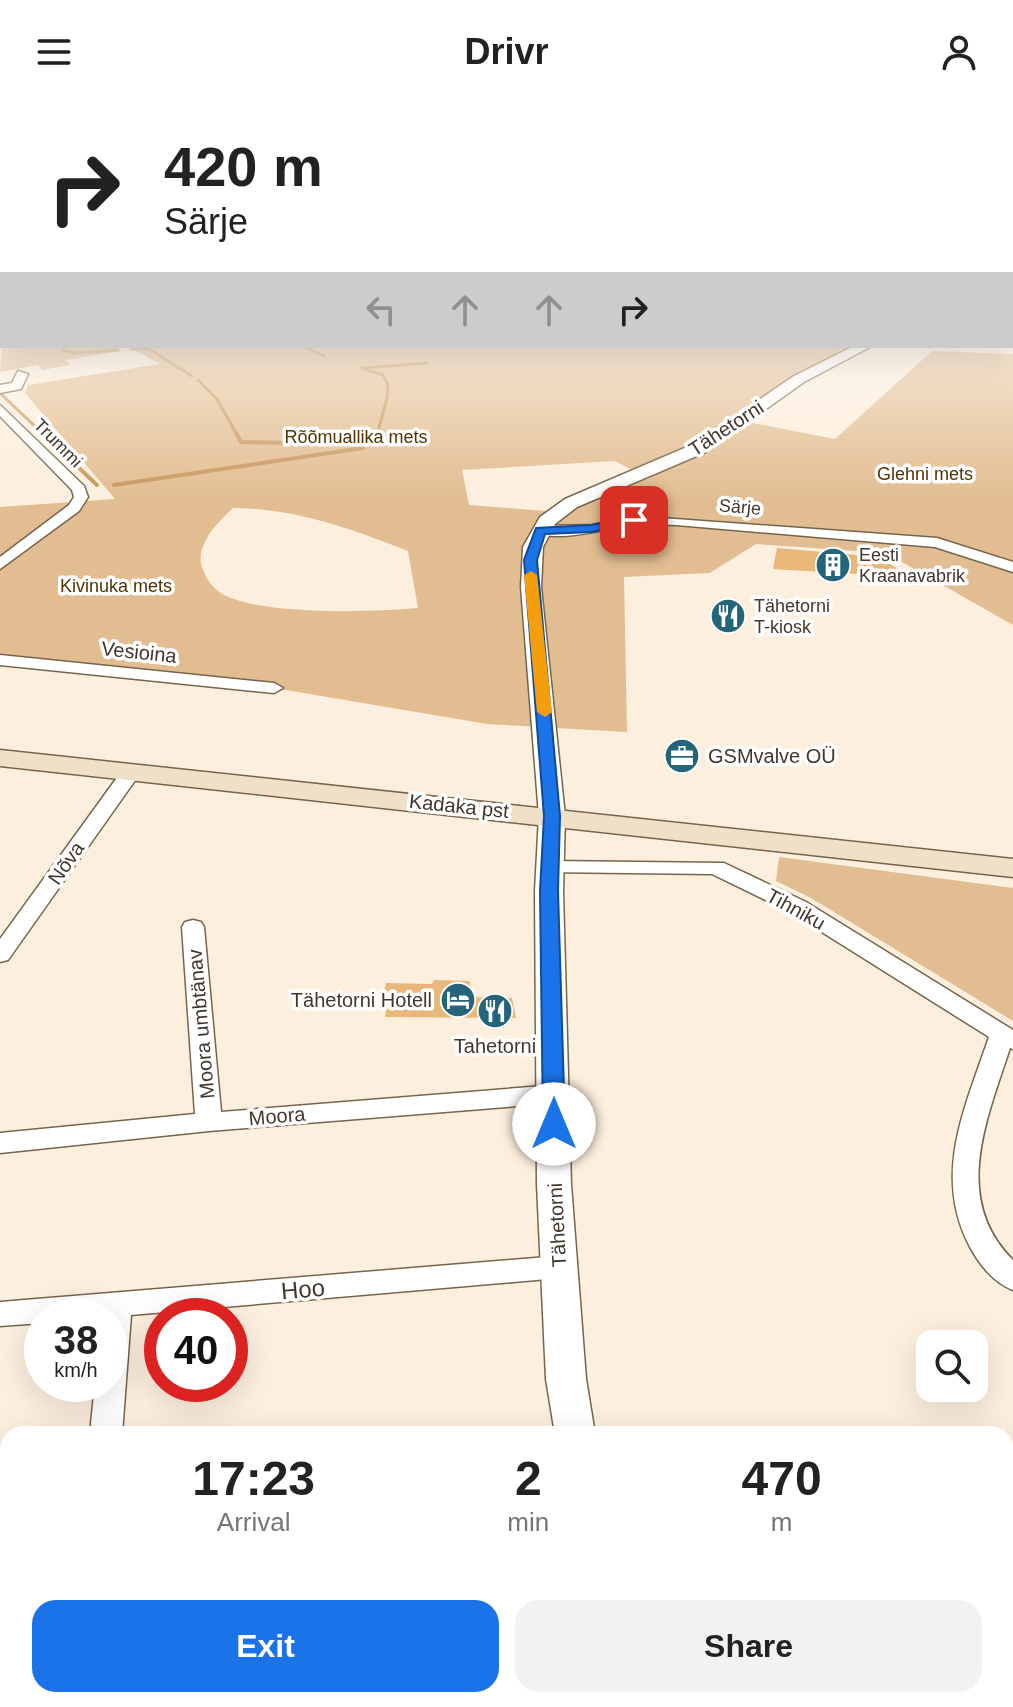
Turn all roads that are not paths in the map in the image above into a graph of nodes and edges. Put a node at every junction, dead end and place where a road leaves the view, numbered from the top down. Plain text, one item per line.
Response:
1 (855, 351) edge
2 (22, 374) dead end
3 (0, 389) edge
4 (0, 409) edge
5 (540, 530) junction
6 (0, 564) edge
7 (1013, 567) edge
8 (0, 660) edge
9 (274, 688) dead end
10 (0, 758) edge
11 (131, 772) junction
12 (552, 816) junction
13 (551, 867) junction
14 (1013, 868) edge
15 (193, 927) dead end
16 (0, 955) edge
17 (1008, 1038) edge
18 (555, 1094) junction
19 (209, 1122) junction
20 (0, 1143) edge
21 (559, 1267) junction
22 (1013, 1278) edge
23 (128, 1303) edge
24 (24, 1312) edge
25 (0, 1314) edge
26 (109, 1402) edge
27 (107, 1426) edge
28 (574, 1426) edge

1 - 5 street, Tähetorni
2 - 3 street
4 - 6 street, Trummi
5 - 7 street, Särje
5 - 12 street, Tähetorni
8 - 9 street, Vesioina
10 - 11 main road, Kadaka pst
11 - 12 main road, Kadaka pst
11 - 16 street, Nõva
12 - 13 street, Tähetorni
12 - 14 main road, Kadaka pst
13 - 17 street, Tihniku
13 - 18 street, Tähetorni
15 - 19 street, Moora umbtänav
17 - 22 street
18 - 19 street, Moora
18 - 21 street, Tähetorni
19 - 20 street, Moora
21 - 23 street, Hoo
21 - 28 street, Tähetorni
24 - 25 street, Hoo
26 - 27 street

